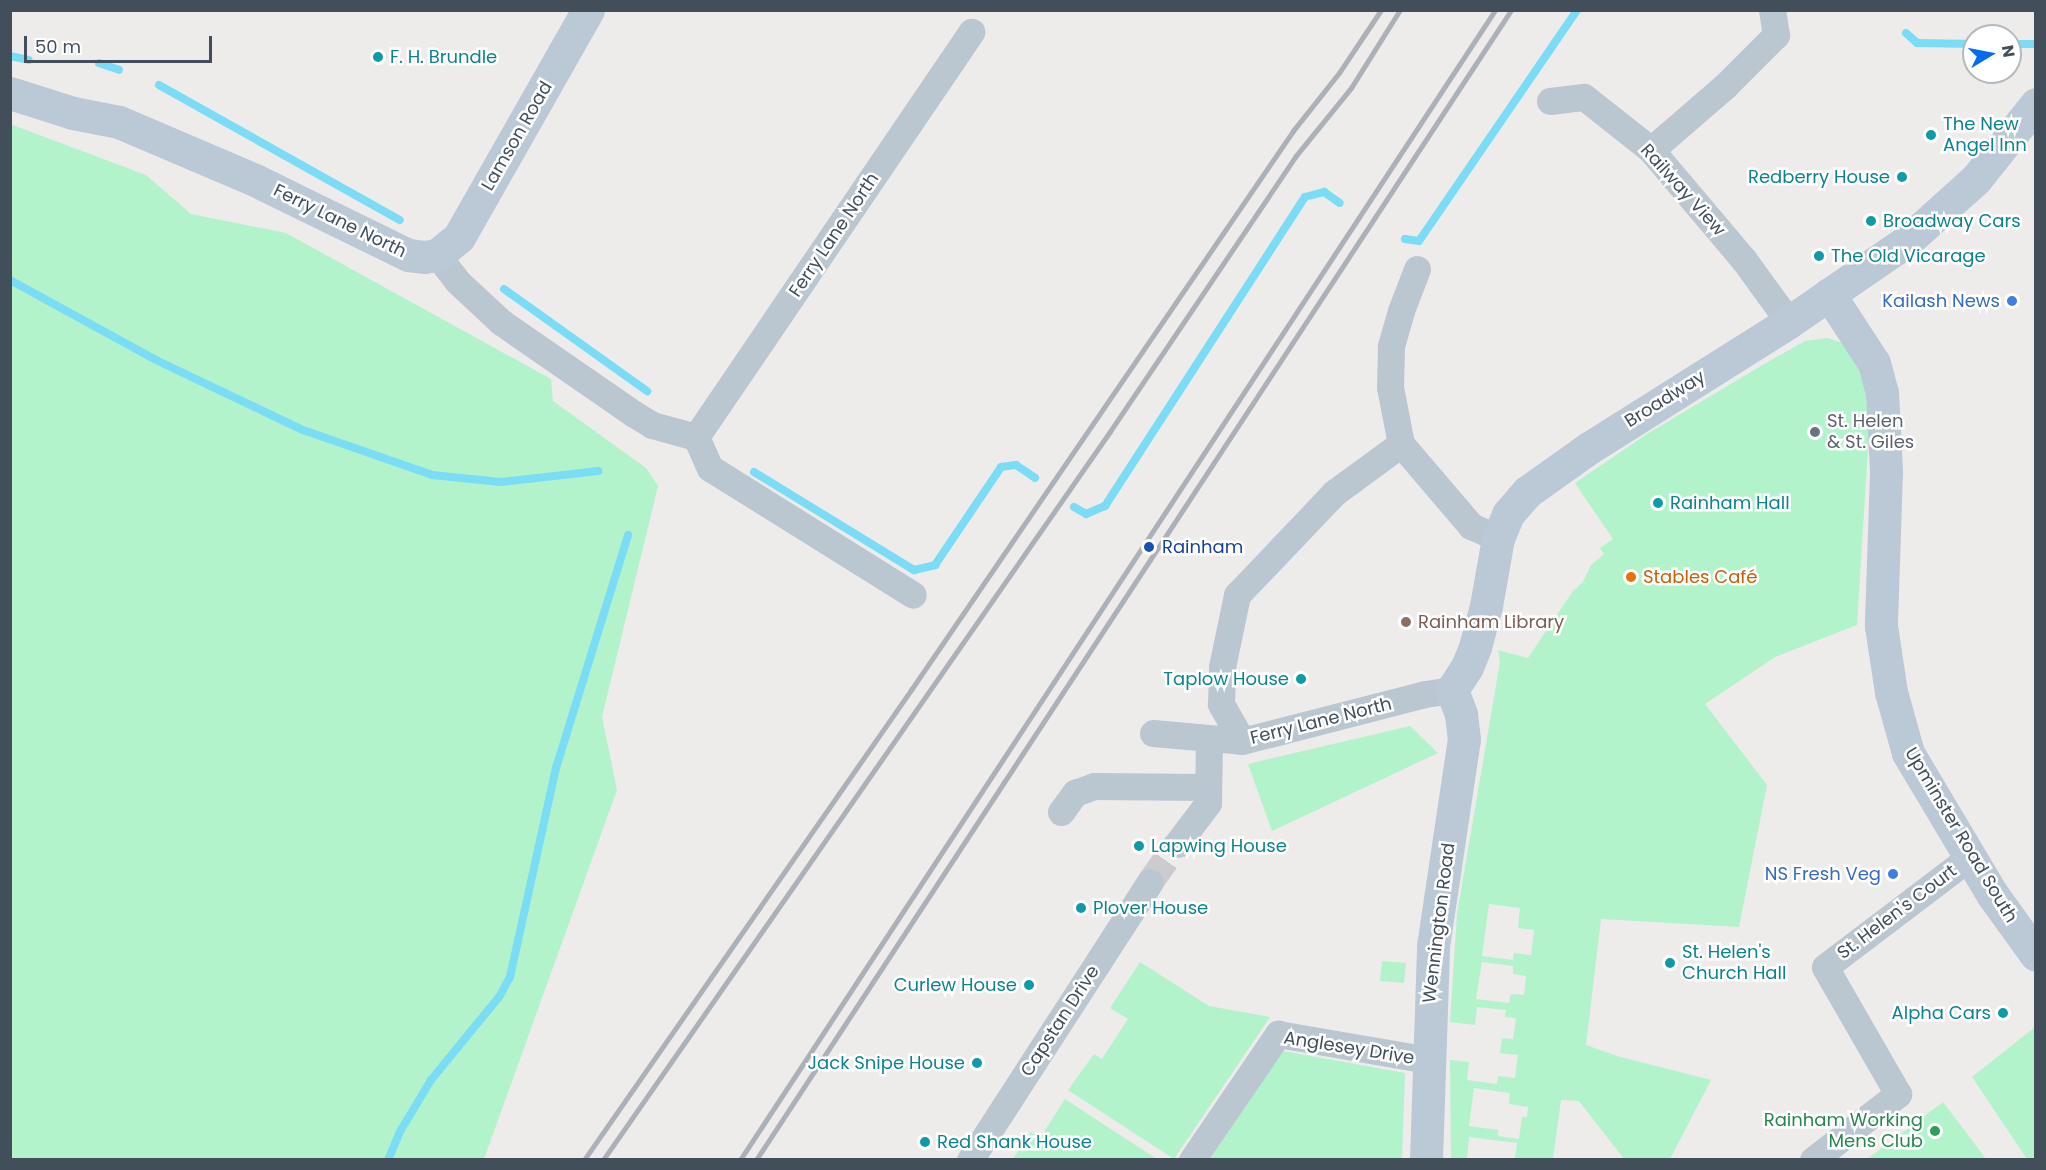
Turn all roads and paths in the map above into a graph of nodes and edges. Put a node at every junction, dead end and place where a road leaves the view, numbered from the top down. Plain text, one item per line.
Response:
1 (588, 10) edge
2 (1772, 10) edge
3 (971, 32) dead end
4 (10, 93) edge
5 (1550, 101) dead end
6 (2036, 104) edge
7 (1651, 150) junction
8 (438, 255) junction
9 (1417, 269) dead end
10 (1829, 294) junction
11 (1789, 322) junction
12 (696, 437) junction
13 (1401, 444) junction
14 (1498, 538) junction
15 (913, 595) dead end
16 (1452, 690) junction
17 (1153, 733) dead end
18 (1209, 740) junction
19 (1242, 741) junction
20 (1208, 787) junction
21 (1062, 812) dead end
22 (1177, 844) tunnel mouth
23 (1970, 857) junction
24 (1150, 882) tunnel mouth
25 (2030, 937) edge
26 (1428, 1060) junction
27 (970, 1160) edge
28 (1192, 1160) edge
29 (1426, 1160) edge
30 (1813, 1160) edge

1 - 8 street, Lamson Road
2 - 7 street
3 - 12 street, Ferry Lane North
4 - 8 street, Ferry Lane North
5 - 7 street, Railway View
6 - 10 street, Broadway
7 - 11 street, Railway View
8 - 12 street
9 - 13 street
10 - 11 street, Broadway
10 - 23 street, Upminster Road South
11 - 14 street, Broadway
12 - 15 street
13 - 14 street
13 - 19 street
14 - 16 street, Broadway
16 - 19 street, Ferry Lane North
16 - 26 street, Wennington Road
17 - 18 street, Ferry Lane North
18 - 19 street, Ferry Lane North
18 - 20 street
20 - 21 street
20 - 22 street
23 - 25 street, Upminster Road South
23 - 30 street, St. Helen's Court
24 - 27 street, Capstan Drive
26 - 28 street, Anglesey Drive
26 - 29 street, Wennington Road

